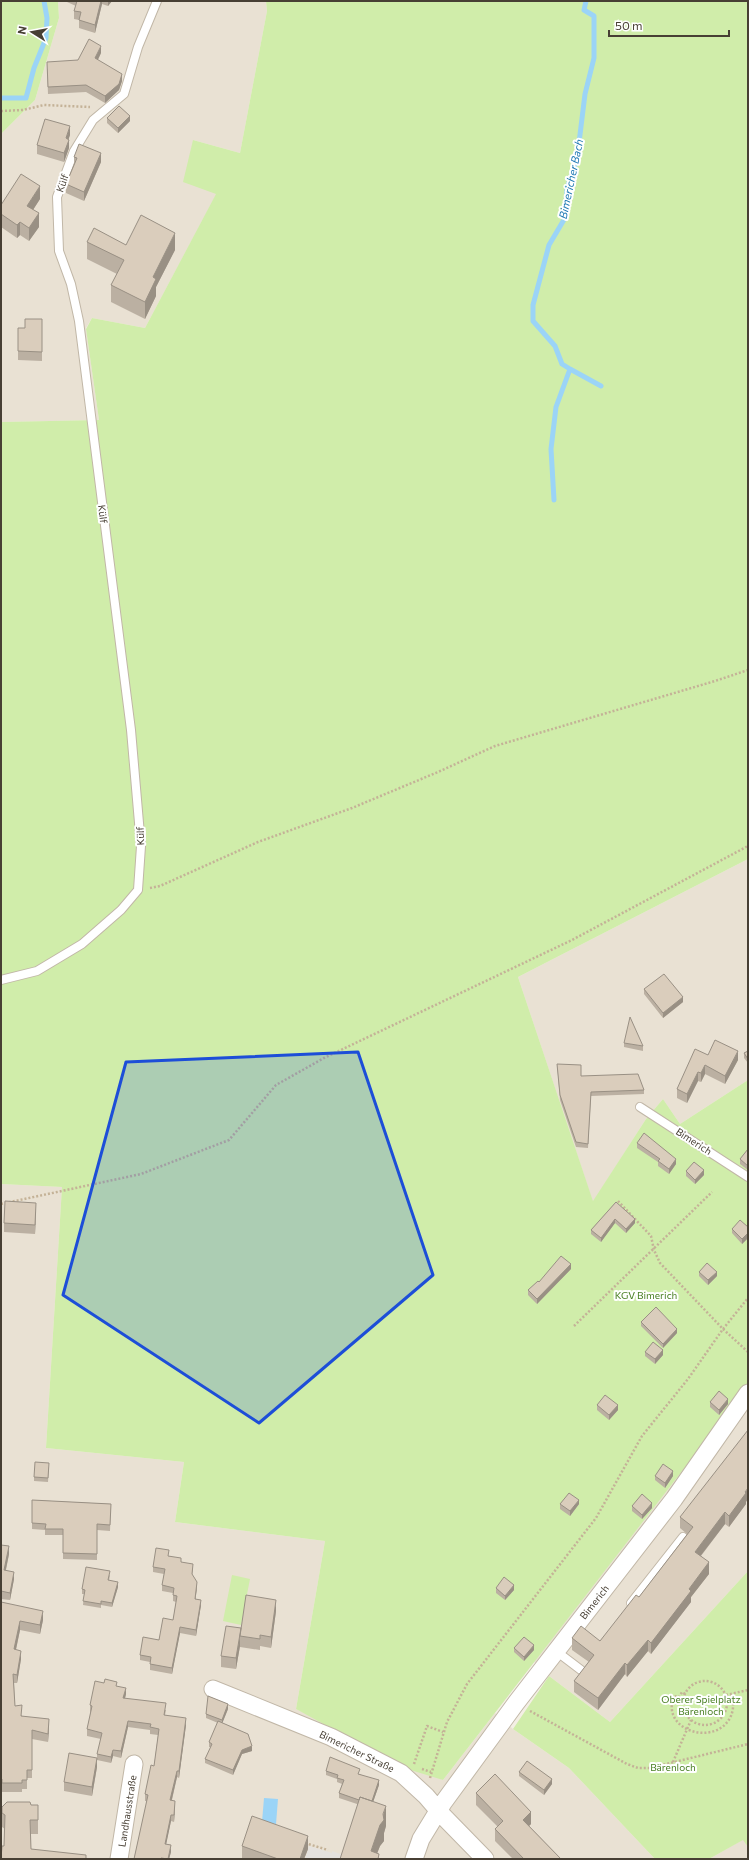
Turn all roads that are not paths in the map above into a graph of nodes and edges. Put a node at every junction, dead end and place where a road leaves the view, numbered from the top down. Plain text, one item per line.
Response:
1 (157, 1) edge
2 (1, 980) edge
3 (640, 1107) dead end
4 (748, 1176) edge
5 (748, 1393) edge
6 (683, 1537) edge
7 (624, 1612) edge
8 (556, 1651) junction
9 (581, 1670) edge
10 (213, 1689) dead end
11 (134, 1764) dead end
12 (438, 1810) junction
13 (119, 1859) edge
14 (414, 1859) edge
15 (486, 1859) edge

1 - 2 lane, Külf
3 - 4 lane, Bimerich
5 - 8 street, Bimerich
6 - 7 lane
8 - 9 lane
8 - 12 street, Bimerich
10 - 12 street, Bimericher Straße
11 - 13 street, Landhausstraße
12 - 14 street
12 - 15 street, Bimericher Straße

